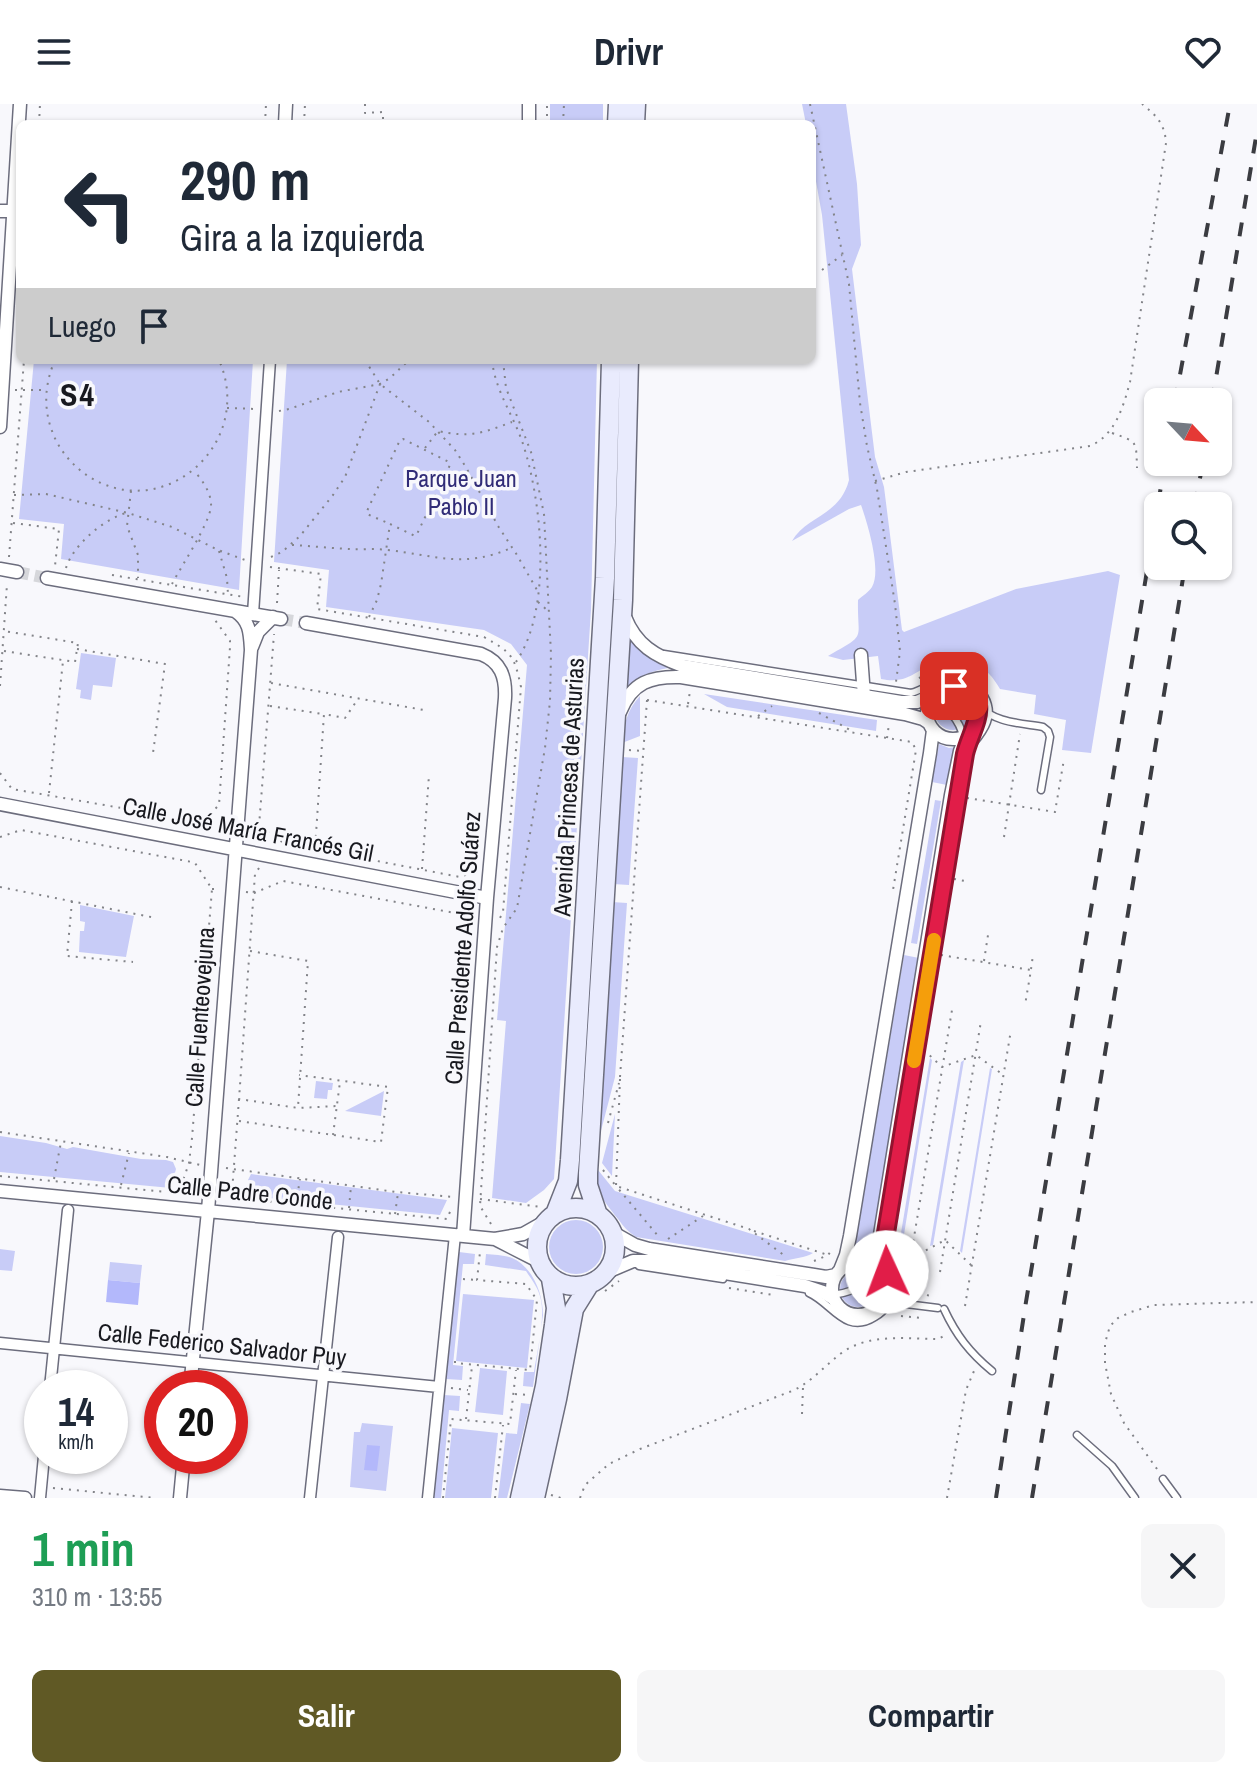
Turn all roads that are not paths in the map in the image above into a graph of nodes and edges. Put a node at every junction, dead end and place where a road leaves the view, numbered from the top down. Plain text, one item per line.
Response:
1 (16, 152) edge
2 (11, 211) edge
3 (270, 364) edge
4 (611, 364) edge
5 (629, 364) edge
6 (0, 427) edge
7 (48, 572) tunnel mouth
8 (623, 600) junction
9 (235, 611) junction
10 (253, 614) junction
11 (306, 623) tunnel mouth
12 (251, 650) junction
13 (861, 655) dead end
14 (864, 691) junction
15 (911, 693) junction
16 (931, 697) junction
17 (931, 727) junction
18 (974, 730) junction
19 (615, 731) junction
20 (965, 754) junction
21 (1041, 790) dead end
22 (0, 804) edge
23 (236, 850) junction
24 (487, 898) junction
25 (0, 1191) edge
26 (68, 1210) dead end
27 (208, 1211) junction
28 (598, 1215) junction
29 (550, 1218) junction
30 (612, 1232) junction
31 (459, 1236) junction
32 (338, 1237) dead end
33 (495, 1239) junction
34 (882, 1257) junction
35 (538, 1261) junction
36 (617, 1272) junction
37 (877, 1272) junction
38 (838, 1273) junction
39 (551, 1279) junction
40 (593, 1291) junction
41 (810, 1293) junction
42 (887, 1293) junction
43 (831, 1296) junction
44 (906, 1304) junction
45 (887, 1306) junction
46 (874, 1309) junction
47 (0, 1343) edge
48 (53, 1348) junction
49 (200, 1363) junction
50 (51, 1370) edge
51 (197, 1370) edge
52 (992, 1371) dead end
53 (323, 1375) junction
54 (439, 1387) junction
55 (1077, 1435) dead end
56 (182, 1474) edge
57 (1163, 1479) road end
58 (0, 1496) edge
59 (25, 1498) edge
60 (180, 1498) edge
61 (310, 1498) edge
62 (428, 1498) edge
63 (520, 1498) edge
64 (535, 1498) edge
65 (1135, 1498) edge
66 (1177, 1498) edge

1 - 2 street
2 - 6 street
3 - 10 street
4 - 29 main road, Avenida Princesa de Asturias
5 - 8 main road, Avenida Princesa de Asturias
7 - 9 street
8 - 14 street
8 - 19 main road, Avenida Princesa de Asturias
9 - 10 street
9 - 12 street, Calle Fuenteovejuna
10 - 12 street, Calle Fuenteovejuna
11 - 24 street, Calle Presidente Adolfo Suárez
12 - 23 street, Calle Fuenteovejuna
13 - 14 street
14 - 15 lane
14 - 16 street
15 - 16 lane
15 - 18 lane
16 - 17 street
16 - 18 lane
16 - 18 street
17 - 18 street, Avenida Princesa de Asturias
17 - 19 street, Avenida Princesa de Asturias
17 - 38 street
18 - 20 lane
18 - 20 lane
18 - 20 lane
18 - 21 lane
18 - 37 street
19 - 28 main road, Avenida Princesa de Asturias
20 - 34 lane
22 - 23 street, Calle José María Francés Gil
23 - 24 street, Calle José María Francés Gil
23 - 27 street, Calle Fuenteovejuna
24 - 31 street, Calle Presidente Adolfo Suárez
25 - 27 street, Calle Padre Conde
26 - 48 street
27 - 31 street, Calle Padre Conde
27 - 49 street, Calle Fuenteovejuna
28 - 29 main road
28 - 30 main road
29 - 33 street, Calle Padre Conde
29 - 35 main road
30 - 36 main road
30 - 38 street
31 - 33 street, Calle Padre Conde
31 - 54 street, Calle Presidente Adolfo Suárez
32 - 53 street
33 - 35 street, Calle Padre Conde
34 - 37 lane
34 - 42 lane
35 - 39 main road
36 - 40 main road
36 - 41 lane
36 - 43 street
37 - 38 street
37 - 42 street
37 - 43 lane
38 - 43 street
39 - 40 main road
39 - 63 main road
40 - 64 main road
41 - 43 lane
41 - 45 lane
42 - 44 lane
42 - 45 lane
42 - 46 street
43 - 46 street
44 - 45 lane
44 - 52 lane
45 - 46 lane
47 - 48 street, Calle Federico Salvador Puy
48 - 49 street, Calle Federico Salvador Puy
48 - 50 street
49 - 51 street, Calle Fuenteovejuna
49 - 53 street, Calle Federico Salvador Puy
53 - 54 street, Calle Federico Salvador Puy
53 - 61 street
54 - 62 street, Calle Presidente Adolfo Suárez
55 - 65 lane
56 - 60 street
57 - 66 lane
58 - 59 street

